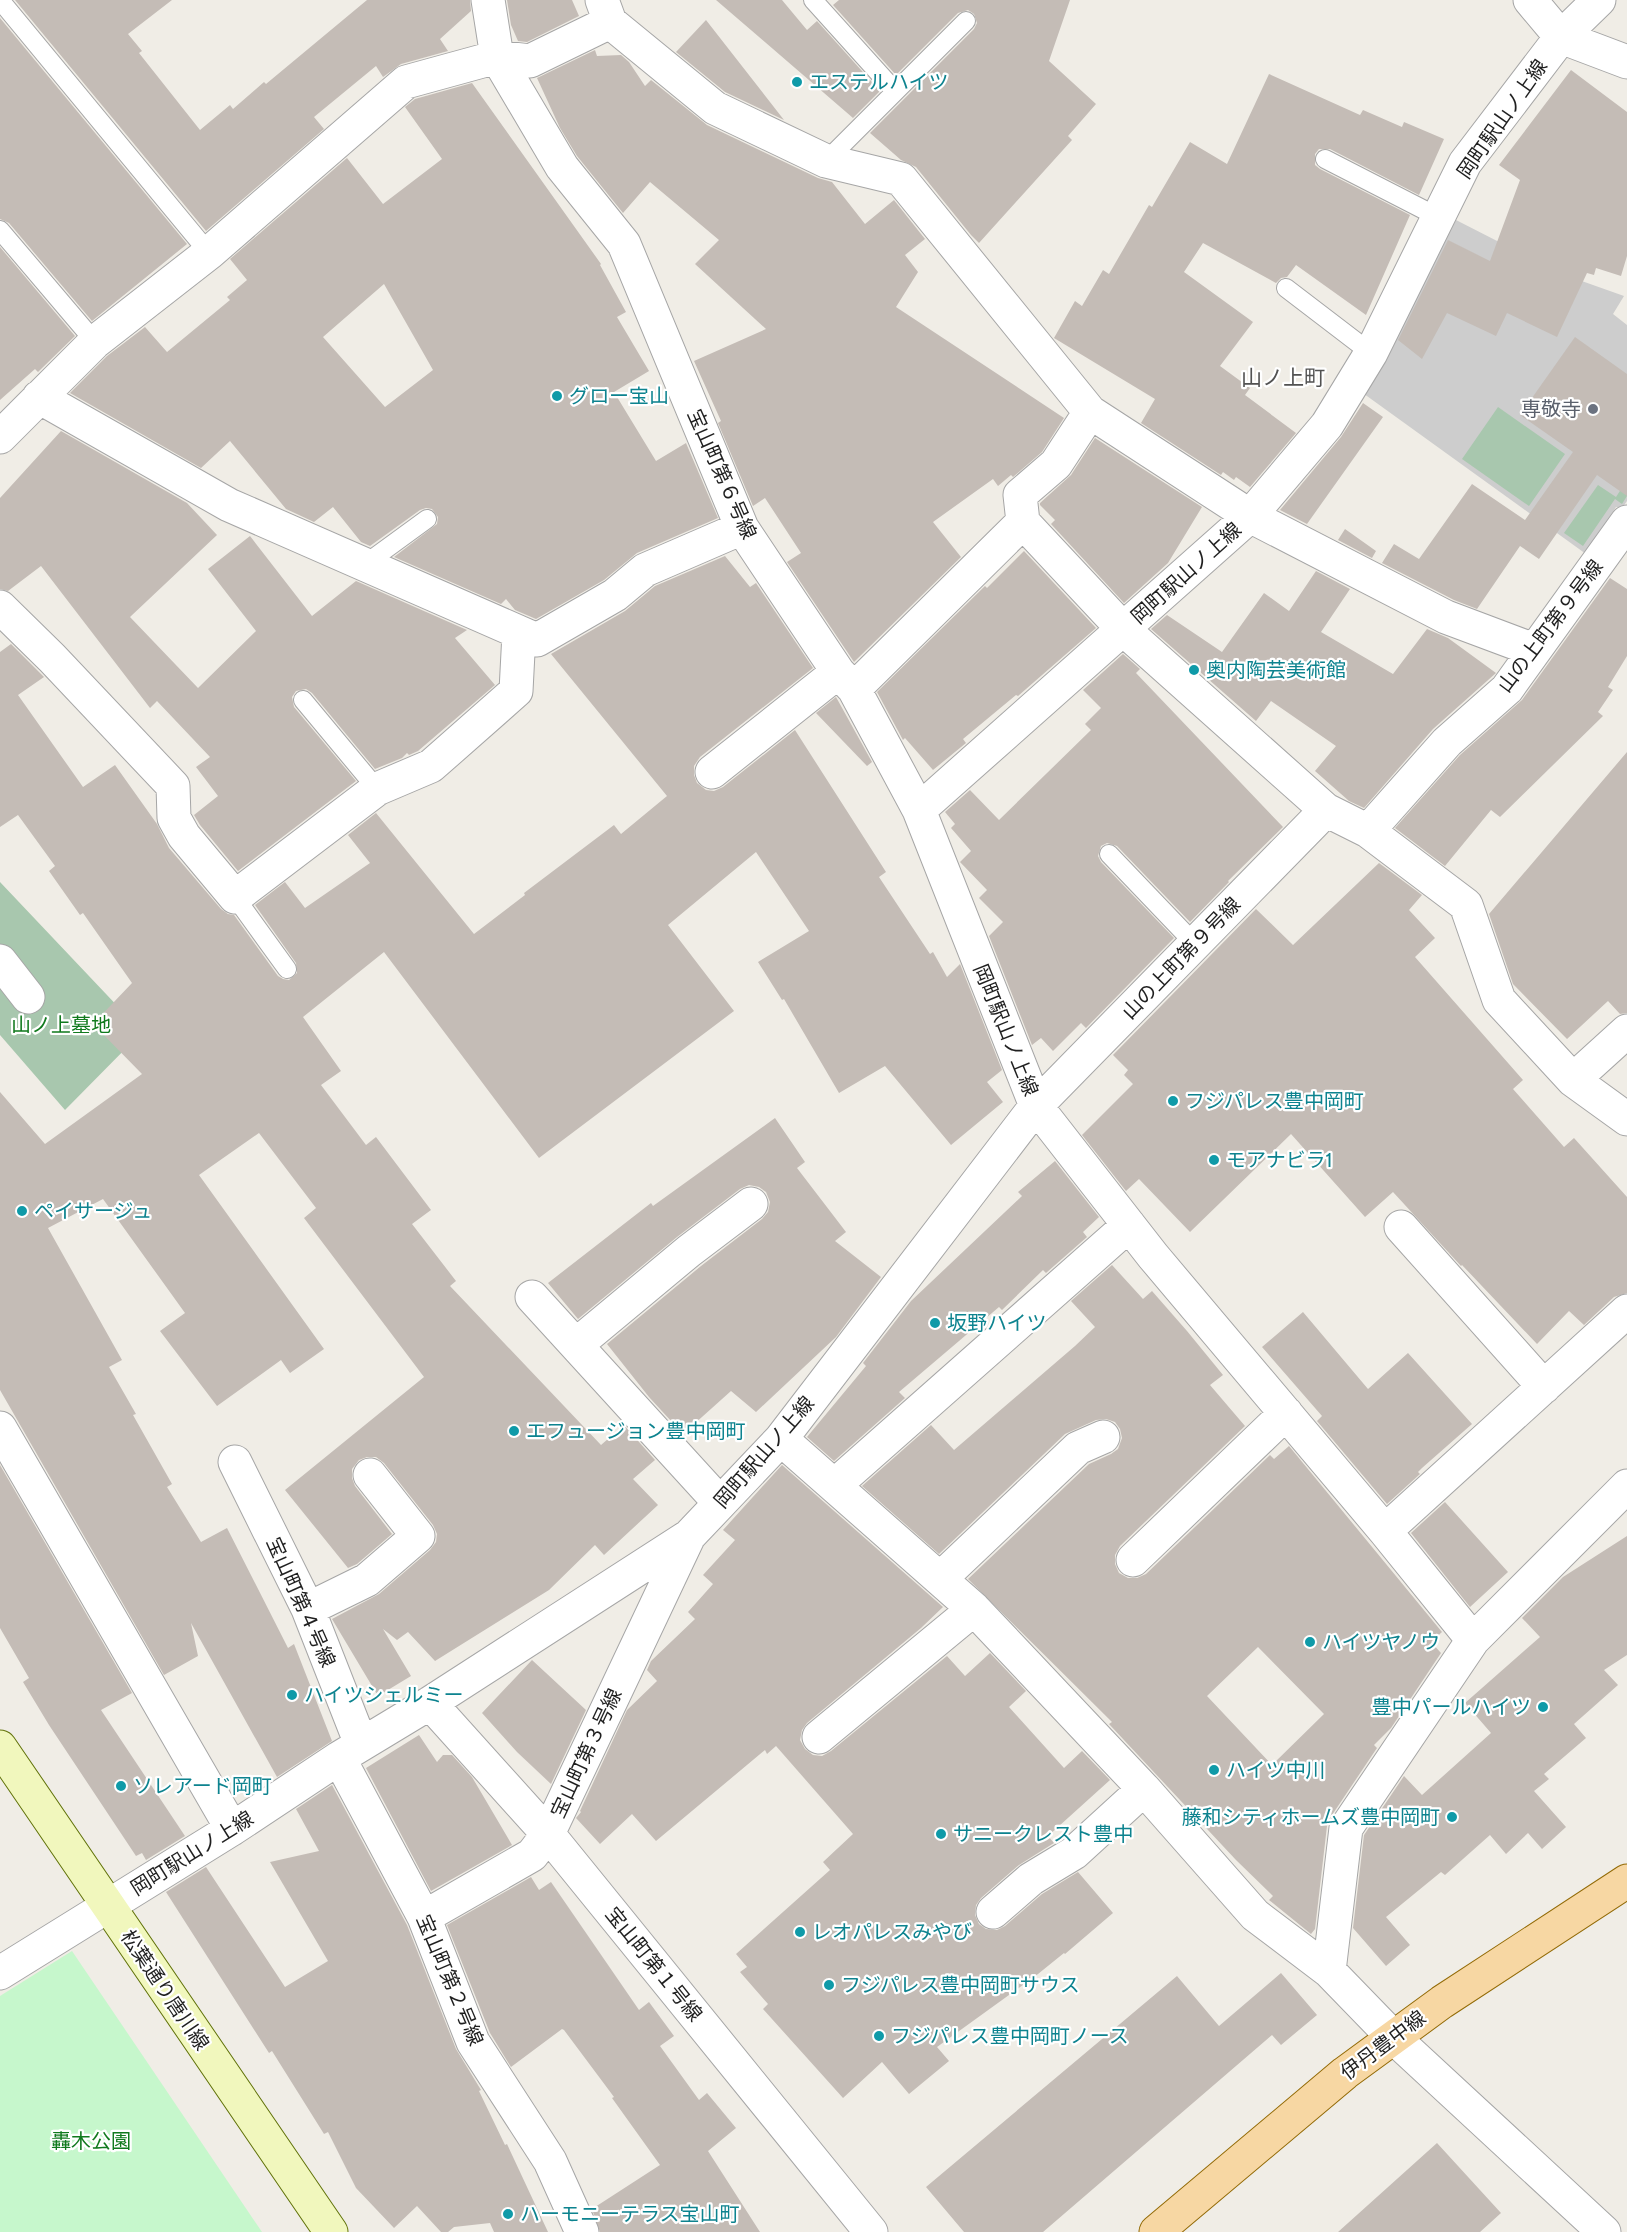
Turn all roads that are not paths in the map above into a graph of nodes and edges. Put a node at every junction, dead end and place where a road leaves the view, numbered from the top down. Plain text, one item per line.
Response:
1 (0, 0) edge
2 (488, 0) edge
3 (813, 0) edge
4 (1530, 0) edge
5 (1599, 0) edge
6 (604, 6) edge
7 (966, 21) dead end
8 (1561, 37) junction
9 (497, 57) junction
10 (1627, 62) edge
11 (895, 91) junction
12 (1325, 159) dead end
13 (826, 160) junction
14 (1440, 218) junction
15 (0, 230) edge
16 (209, 253) junction
17 (1286, 288) dead end
18 (96, 342) junction
19 (1371, 353) junction
20 (39, 397) junction
21 (1090, 412) junction
22 (0, 437) edge
23 (1250, 516) junction
24 (427, 519) dead end
25 (1023, 522) junction
26 (1627, 522) edge
27 (742, 528) junction
28 (364, 565) junction
29 (0, 607) edge
30 (1123, 629) junction
31 (519, 633) junction
32 (1534, 650) junction
33 (846, 680) junction
34 (303, 700) dead end
35 (712, 772) dead end
36 (377, 789) junction
37 (919, 810) junction
38 (1326, 810) junction
39 (1368, 831) junction
40 (1109, 854) dead end
41 (235, 897) junction
42 (1195, 944) junction
43 (0, 961) edge
44 (287, 969) dead end
45 (28, 997) dead end
46 (1627, 1031) edge
47 (1573, 1080) junction
48 (1036, 1106) junction
49 (1627, 1119) edge
50 (751, 1204) dead end
51 (1129, 1225) junction
52 (1401, 1227) dead end
53 (532, 1297) dead end
54 (1627, 1311) edge
55 (576, 1345) junction
56 (1544, 1387) junction
57 (1286, 1413) junction
58 (0, 1428) edge
59 (1103, 1437) dead end
60 (781, 1439) junction
61 (235, 1462) dead end
62 (370, 1475) dead end
63 (835, 1485) junction
64 (1627, 1485) edge
65 (720, 1503) junction
66 (1385, 1531) junction
67 (689, 1536) junction
68 (1133, 1560) dead end
69 (940, 1578) junction
70 (308, 1609) junction
71 (974, 1609) junction
72 (1473, 1640) junction
73 (430, 1703) junction
74 (819, 1737) dead end
75 (0, 1748) edge
76 (350, 1751) junction
77 (1143, 1789) junction
78 (232, 1829) junction
79 (548, 1834) junction
80 (1627, 1881) edge
81 (108, 1907) junction
82 (993, 1911) dead end
83 (424, 1917) junction
84 (1329, 1971) junction
85 (0, 1973) edge
86 (1393, 2037) junction
87 (331, 2232) edge
88 (582, 2232) edge
89 (871, 2232) edge
90 (1156, 2232) edge
91 (1604, 2232) edge

1 - 16 lane
2 - 9 street, 宝山町第６号線
3 - 11 lane
4 - 8 street
5 - 8 street, 岡町駅山ノ上線
6 - 9 street
6 - 13 street
7 - 11 lane
8 - 10 street
8 - 14 street, 岡町駅山ノ上線
9 - 16 street
9 - 27 street, 宝山町第６号線
11 - 13 lane
12 - 14 lane
13 - 21 street
14 - 19 street, 岡町駅山ノ上線
15 - 18 lane
16 - 18 street
17 - 19 lane
18 - 20 street
19 - 23 street, 岡町駅山ノ上線
20 - 22 street
20 - 28 street
21 - 23 street
21 - 25 street
23 - 30 street, 岡町駅山ノ上線
23 - 32 street
24 - 28 lane
25 - 30 street
25 - 33 street
26 - 32 street, 山の上町第９号線
27 - 31 street
27 - 33 street, 宝山町第６号線
28 - 31 street
29 - 41 street
30 - 37 street, 岡町駅山ノ上線
30 - 38 street
31 - 36 street
32 - 39 street, 山の上町第９号線
33 - 35 street
33 - 37 street, 宝山町第６号線
34 - 36 lane
36 - 41 street
37 - 48 street, 岡町駅山ノ上線
38 - 39 street
38 - 42 street, 山の上町第９号線
39 - 47 street
40 - 42 lane
41 - 44 lane
42 - 48 street, 山の上町第９号線
43 - 45 street
46 - 47 street
47 - 49 street
48 - 51 street
48 - 60 street, 岡町駅山ノ上線
50 - 55 street
51 - 57 street
51 - 63 street
52 - 56 street
53 - 55 street
54 - 56 street
55 - 65 street
56 - 66 street
57 - 66 street
57 - 68 street
58 - 78 street
59 - 69 street
60 - 63 street
60 - 65 street, 岡町駅山ノ上線
61 - 70 street, 宝山町第４号線
62 - 70 street
63 - 69 street
64 - 72 street
65 - 67 street, 岡町駅山ノ上線
66 - 72 street
67 - 73 street, 岡町駅山ノ上線
67 - 79 street, 宝山町第３号線
69 - 71 street
70 - 76 street, 宝山町第４号線
71 - 74 street
71 - 77 street
72 - 84 street
73 - 76 street, 岡町駅山ノ上線
73 - 79 street, 宝山町第１号線
75 - 81 street, 松葉通り唐川線
76 - 78 street, 岡町駅山ノ上線
76 - 83 street, 宝山町第２号線
77 - 82 street
77 - 84 street
78 - 81 street, 岡町駅山ノ上線
79 - 83 street, 宝山町第３号線
79 - 89 street, 宝山町第１号線
80 - 86 main road, 伊丹豊中線
81 - 85 street, 岡町駅山ノ上線
81 - 87 street, 松葉通り唐川線
83 - 88 street, 宝山町第２号線
84 - 86 street
86 - 90 main road, 伊丹豊中線
86 - 91 street

